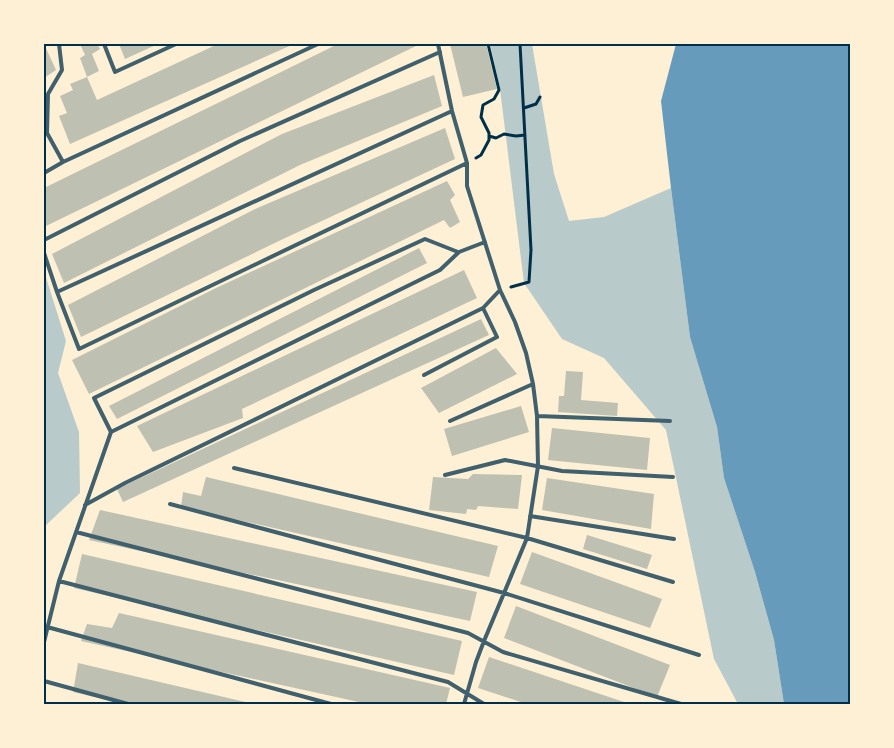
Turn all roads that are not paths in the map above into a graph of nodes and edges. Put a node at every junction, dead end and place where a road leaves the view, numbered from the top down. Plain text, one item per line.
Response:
1 (59, 44) edge
2 (104, 44) edge
3 (176, 44) edge
4 (318, 44) edge
5 (438, 44) edge
6 (440, 52) junction
7 (452, 111) junction
8 (63, 162) junction
9 (467, 163) junction
10 (44, 173) edge
11 (44, 240) edge
12 (485, 242) junction
13 (459, 252) junction
14 (44, 253) edge
15 (500, 290) junction
16 (57, 292) junction
17 (483, 308) junction
18 (424, 375) dead end
19 (533, 384) junction
20 (537, 416) junction
21 (450, 421) dead end
22 (669, 421) dead end
23 (111, 432) junction
24 (538, 466) junction
25 (234, 468) dead end
26 (445, 475) dead end
27 (673, 477) dead end
28 (170, 504) dead end
29 (85, 505) junction
30 (530, 516) junction
31 (76, 532) junction
32 (527, 537) junction
33 (674, 538) dead end
34 (59, 581) junction
35 (673, 582) dead end
36 (504, 593) junction
37 (47, 627) junction
38 (484, 641) junction
39 (44, 642) edge
40 (699, 655) dead end
41 (44, 681) edge
42 (467, 693) junction
43 (128, 705) edge
44 (331, 705) edge
45 (464, 705) edge
46 (484, 705) edge
47 (681, 705) edge

1 - 8 lane
2 - 3 lane
4 - 8 lane
5 - 6 lane
6 - 7 lane
6 - 11 lane
7 - 9 lane
7 - 16 lane
8 - 10 lane
9 - 12 lane
9 - 16 lane
12 - 13 lane
12 - 15 lane
13 - 23 lane
13 - 23 lane
14 - 16 lane
15 - 17 lane
15 - 19 lane
17 - 18 lane
17 - 29 lane
19 - 20 lane
19 - 21 lane
20 - 22 lane
20 - 24 lane
23 - 29 lane
24 - 26 lane
24 - 27 lane
24 - 30 lane
25 - 32 lane
28 - 36 lane
29 - 31 lane
30 - 32 lane
30 - 33 lane
31 - 34 lane
31 - 38 lane
32 - 35 lane
32 - 36 lane
34 - 37 lane
34 - 42 lane
36 - 38 lane
36 - 40 lane
37 - 39 lane
37 - 44 lane
38 - 42 lane
38 - 47 lane
41 - 43 lane
42 - 45 lane
42 - 46 lane

